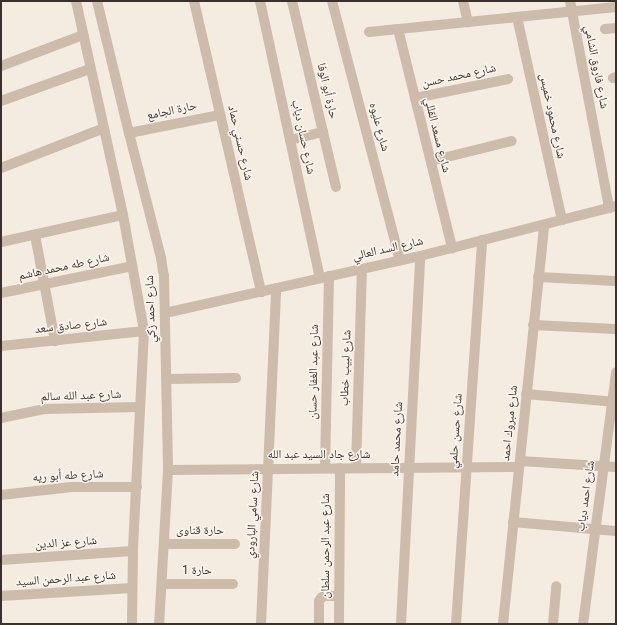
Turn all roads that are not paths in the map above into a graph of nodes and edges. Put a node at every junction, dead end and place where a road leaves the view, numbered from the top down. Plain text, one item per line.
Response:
1 (76, 1) edge
2 (97, 1) edge
3 (194, 1) edge
4 (260, 1) edge
5 (292, 1) edge
6 (332, 1) edge
7 (463, 1) edge
8 (571, 6) edge
9 (616, 7) edge
10 (517, 17) junction
11 (468, 22) junction
12 (616, 28) edge
13 (398, 29) junction
14 (605, 29) dead end
15 (369, 32) dead end
16 (83, 36) junction
17 (1, 66) edge
18 (90, 69) junction
19 (508, 79) dead end
20 (415, 98) junction
21 (1, 101) edge
22 (220, 115) junction
23 (104, 128) junction
24 (323, 132) junction
25 (129, 133) junction
26 (290, 140) junction
27 (512, 141) dead end
28 (431, 161) junction
29 (1, 168) edge
30 (336, 187) dead end
31 (613, 207) edge
32 (123, 215) junction
33 (562, 220) junction
34 (544, 225) junction
35 (36, 235) junction
36 (482, 240) junction
37 (1, 242) edge
38 (452, 248) junction
39 (420, 256) junction
40 (400, 260) junction
41 (132, 266) junction
42 (362, 269) junction
43 (325, 277) junction
44 (538, 277) junction
45 (616, 281) edge
46 (45, 285) junction
47 (276, 288) junction
48 (261, 292) junction
49 (1, 293) edge
50 (165, 313) junction
51 (533, 325) junction
52 (616, 329) edge
53 (144, 331) junction
54 (55, 341) junction
55 (1, 346) edge
56 (616, 372) edge
57 (236, 378) dead end
58 (166, 379) junction
59 (526, 394) junction
60 (614, 402) edge
61 (140, 407) junction
62 (1, 418) edge
63 (519, 464) junction
64 (604, 466) junction
65 (616, 466) edge
66 (325, 468) junction
67 (340, 468) junction
68 (356, 468) junction
69 (409, 468) junction
70 (467, 468) junction
71 (268, 469) junction
72 (168, 470) junction
73 (137, 487) junction
74 (1, 494) edge
75 (513, 522) junction
76 (595, 529) junction
77 (616, 531) edge
78 (164, 544) junction
79 (235, 544) dead end
80 (133, 551) junction
81 (1, 560) edge
82 (162, 584) junction
83 (233, 584) dead end
84 (556, 586) dead end
85 (132, 588) junction
86 (1, 596) edge
87 (339, 596) junction
88 (132, 624) edge
89 (159, 624) edge
90 (261, 624) edge
91 (319, 624) edge
92 (339, 624) edge
93 (401, 624) edge
94 (456, 624) edge
95 (503, 624) edge
96 (553, 624) edge
97 (583, 624) edge

1 - 16 street, شارع احمد زكي
2 - 25 street, شارع احمد زكي
3 - 22 street, شارع حسني حماد
4 - 26 street, شارع حسان دياب
5 - 24 street, حارة أبو الوفا
6 - 40 street, شارع عليوه
7 - 11 street
8 - 9 street
8 - 10 street
8 - 31 street, شارع فاروق الشامي
10 - 11 street
10 - 33 street, شارع محمود خميس
11 - 13 street
12 - 14 street
13 - 15 street
13 - 20 street, شارع مسعد القللي
16 - 17 street
16 - 18 street, شارع احمد زكي
18 - 21 street
18 - 23 street, شارع احمد زكي
19 - 20 street, شارع محمد حسن
20 - 28 street, شارع مسعد القللي
22 - 25 street, حارة الجامع
22 - 48 street, شارع حسني حماد
23 - 29 street
23 - 32 street, شارع احمد زكي
24 - 26 street
24 - 30 street, حارة أبو الوفا
25 - 50 street, شارع احمد زكي
26 - 43 street, شارع حسان دياب
27 - 28 street
28 - 38 street, شارع مسعد القللي
31 - 33 street, شارع السد العالي
32 - 35 street
32 - 41 street, شارع احمد زكي
33 - 34 street, شارع السد العالي
34 - 36 street, شارع السد العالي
34 - 44 street, شارع مبروك احمد
35 - 37 street
35 - 46 street
36 - 38 street, شارع السد العالي
36 - 70 street, شارع حسن حلمي
38 - 39 street, شارع السد العالي
39 - 40 street, شارع السد العالي
39 - 69 street, شارع محمد حامد
40 - 42 street, شارع السد العالي
41 - 46 street, شارع طه محمد هاشم
41 - 53 street, شارع احمد زكي
42 - 43 street, شارع السد العالي
42 - 68 street, شارع لبيب خطاب
43 - 47 street, شارع السد العالي
43 - 66 street, شارع عبد الغفار حسان
44 - 45 street
44 - 51 street, شارع مبروك احمد
46 - 49 street, شارع طه محمد هاشم
46 - 54 street
47 - 48 street, شارع السد العالي
47 - 71 street, شارع سامي البارودي
48 - 50 street, شارع السد العالي
50 - 58 street, شارع احمد زكي
51 - 52 street
51 - 59 street, شارع مبروك احمد
53 - 54 street, شارع صادق سعد
53 - 61 street, شارع احمد زكي
54 - 55 street, شارع صادق سعد
56 - 60 street, شارع احمد دياب
57 - 58 street
58 - 72 street, شارع احمد زكي
59 - 60 street
59 - 63 street, شارع مبروك احمد
60 - 64 street, شارع احمد دياب
61 - 62 street, شارع عبد الله سالم
61 - 73 street, شارع احمد زكي
63 - 64 street, شارع جاد السيد عبد الله
63 - 70 street, شارع جاد السيد عبد الله
63 - 75 street, شارع مبروك احمد
64 - 65 street, شارع جاد السيد عبد الله
64 - 76 street, شارع احمد دياب
66 - 67 street, شارع جاد السيد عبد الله
66 - 71 street, شارع جاد السيد عبد الله
67 - 68 street, شارع جاد السيد عبد الله
67 - 87 street, شارع عبد الرحمن سلطان
68 - 69 street, شارع جاد السيد عبد الله
69 - 70 street, شارع جاد السيد عبد الله
69 - 93 street, شارع محمد حامد
70 - 94 street, شارع حسن حلمي
71 - 72 street, شارع جاد السيد عبد الله
71 - 90 street, شارع سامي البارودي
72 - 78 street, شارع احمد زكي
73 - 74 street, شارع طه أبو ريه
73 - 80 street, شارع احمد زكي
75 - 76 street
75 - 95 street, شارع مبروك احمد
76 - 77 street
76 - 97 street, شارع احمد دياب
78 - 79 street, حارة قناوى
78 - 82 street, شارع احمد زكي
80 - 81 street, شارع عز الدين
80 - 85 street, شارع احمد زكي
82 - 83 street, حارة 1
82 - 89 street, شارع احمد زكي
84 - 96 street
85 - 86 street, شارع عبد الرحمن السيد
85 - 88 street, شارع احمد زكي
87 - 91 street
87 - 92 street, شارع عبد الرحمن سلطان

